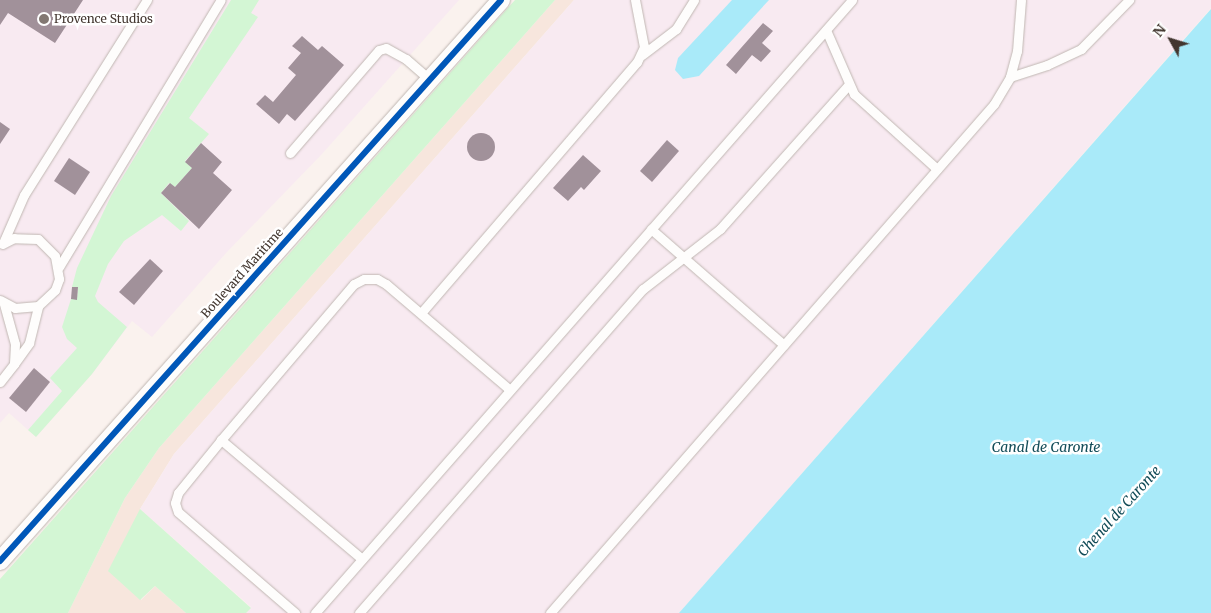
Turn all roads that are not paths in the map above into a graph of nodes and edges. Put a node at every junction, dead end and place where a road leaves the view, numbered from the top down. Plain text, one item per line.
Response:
1 (147, 0) edge
2 (221, 0) edge
3 (501, 0) edge
4 (635, 0) edge
5 (694, 0) edge
6 (852, 0) edge
7 (1021, 0) edge
8 (1129, 0) edge
9 (826, 30) junction
10 (642, 55) junction
11 (1010, 77) junction
12 (430, 80) junction
13 (849, 84) junction
14 (290, 153) dead end
15 (937, 169) junction
16 (651, 229) junction
17 (1, 244) edge
18 (684, 258) junction
19 (59, 267) junction
20 (2, 302) edge
21 (38, 306) junction
22 (421, 313) junction
23 (784, 345) junction
24 (14, 364) junction
25 (0, 382) edge
26 (510, 390) junction
27 (221, 440) junction
28 (362, 559) junction
29 (0, 561) edge
30 (295, 613) edge
31 (315, 613) edge
32 (359, 613) edge
33 (550, 613) edge

1 - 17 lane
2 - 19 lane
3 - 12 street, Boulevard Maritime
4 - 10 lane
5 - 10 lane
6 - 9 lane
7 - 11 lane
8 - 11 lane
9 - 13 lane
9 - 16 lane
10 - 22 lane
11 - 15 lane
12 - 14 lane
12 - 29 street, Boulevard Maritime
13 - 15 lane
13 - 18 lane
15 - 23 lane
16 - 18 lane
16 - 26 lane
17 - 19 lane
18 - 23 lane
18 - 32 lane
19 - 21 lane
20 - 21 lane
20 - 24 lane
21 - 24 lane
22 - 26 lane
22 - 27 lane
23 - 33 lane
24 - 25 lane
26 - 28 lane
27 - 28 lane
27 - 30 lane
28 - 31 lane

